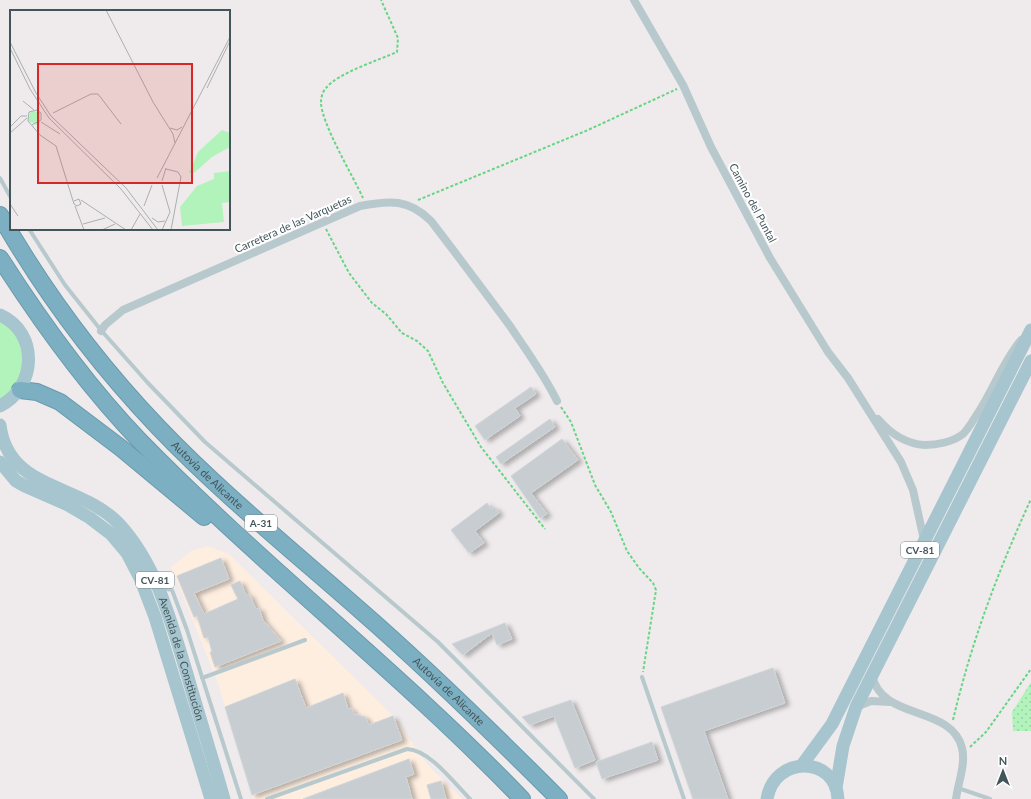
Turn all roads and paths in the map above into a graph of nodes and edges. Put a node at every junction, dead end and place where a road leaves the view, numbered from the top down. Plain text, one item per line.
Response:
1 (381, 0) edge
2 (634, 0) edge
3 (684, 85) junction
4 (0, 178) edge
5 (10, 196) edge
6 (366, 204) junction
7 (407, 204) junction
8 (0, 215) edge
9 (323, 222) junction
10 (30, 230) edge
11 (0, 258) edge
12 (0, 316) edge
13 (1031, 329) edge
14 (101, 331) junction
15 (1031, 361) edge
16 (20, 390) junction
17 (557, 401) joint
18 (3, 405) edge
19 (868, 408) junction
20 (0, 420) edge
21 (0, 425) edge
22 (0, 462) edge
23 (1031, 499) edge
24 (545, 530) dead end
25 (925, 541) junction
26 (252, 548) junction
27 (157, 587) junction
28 (305, 640) dead end
29 (1031, 669) edge
30 (872, 675) junction
31 (642, 677) joint
32 (202, 678) junction
33 (891, 702) junction
34 (856, 707) junction
35 (951, 731) junction
36 (962, 752) junction
37 (802, 765) junction
38 (958, 788) junction
39 (837, 793) edge
40 (211, 799) edge
41 (224, 799) edge
42 (241, 799) edge
43 (267, 799) edge
44 (470, 799) edge
45 (522, 799) edge
46 (559, 799) edge
47 (594, 799) edge
48 (684, 799) edge
49 (767, 799) edge
50 (956, 799) edge
51 (990, 799) edge

1 - 6 path
2 - 3 street, Camino del Puntal
3 - 7 path
3 - 19 street, Camino del Puntal
4 - 5 lane
6 - 7 street, Carretera de las Varquetas
6 - 9 street, Carretera de las Varquetas
7 - 17 street, Carretera de las Varquetas
8 - 46 highway, Autovía de Alicante / A-31
9 - 14 street, Carretera de las Varquetas
9 - 24 path
10 - 14 lane
11 - 26 highway, A-31
12 - 16 main road
13 - 19 street, Camino del Puntal
13 - 25 main road, CV-81
14 - 47 lane
15 - 30 main road, CV-81
16 - 18 main road
16 - 26 highway
17 - 31 path
18 - 20 main road
19 - 25 street, Camino del Puntal
21 - 27 main road, Avenida de la Constitución / CV-81
22 - 40 main road, Avenida de la Constitución / CV-81
23 - 35 path
25 - 37 main road, CV-81
26 - 45 highway, A-31
27 - 32 lane
27 - 41 main road, Avenida de la Constitución / CV-81
28 - 32 lane
29 - 36 path
30 - 33 street
30 - 34 main road, CV-81
31 - 48 lane
32 - 42 lane
33 - 34 street
33 - 35 street
34 - 39 main road, CV-81
35 - 36 street
36 - 38 street
37 - 39 main road, CV-81
37 - 49 main road
38 - 50 street
38 - 51 lane
43 - 44 lane

